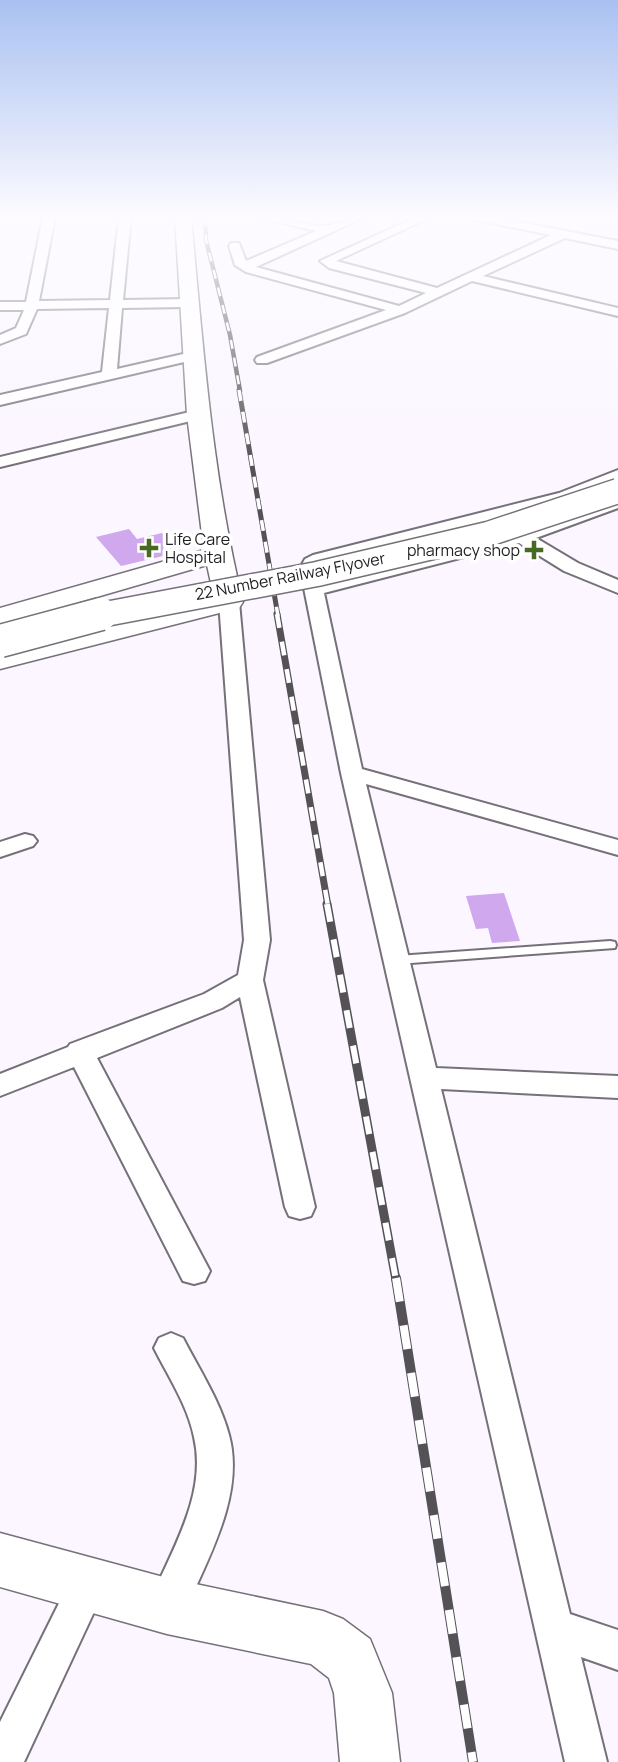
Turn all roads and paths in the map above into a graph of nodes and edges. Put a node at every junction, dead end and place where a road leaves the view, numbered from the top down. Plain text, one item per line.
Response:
1 (32, 299) edge
2 (116, 299) edge
3 (189, 299) edge
4 (361, 299) edge
5 (426, 299) edge
6 (566, 299) edge
7 (189, 303) junction
8 (116, 304) junction
9 (0, 306) edge
10 (31, 306) junction
11 (400, 310) junction
12 (617, 311) edge
13 (0, 340) edge
14 (192, 355) junction
15 (262, 360) dead end
16 (110, 374) junction
17 (0, 383) edge
18 (20, 392) junction
19 (0, 398) edge
20 (198, 415) junction
21 (0, 462) edge
22 (618, 475) edge
23 (616, 502) edge
24 (522, 537) junction
25 (218, 554) junction
26 (618, 587) edge
27 (314, 590) junction
28 (229, 602) junction
29 (0, 617) edge
30 (0, 641) edge
31 (0, 660) edge
32 (352, 774) junction
33 (25, 841) dead end
34 (618, 848) edge
35 (0, 850) edge
36 (610, 945) dead end
37 (397, 960) junction
38 (250, 979) junction
39 (80, 1051) junction
40 (425, 1078) junction
41 (0, 1084) edge
42 (618, 1087) edge
43 (300, 1207) dead end
44 (194, 1271) dead end
45 (171, 1348) dead end
46 (0, 1560) edge
47 (88, 1584) junction
48 (167, 1606) junction
49 (556, 1629) junction
50 (618, 1650) edge
51 (2, 1762) edge
52 (370, 1762) edge
53 (586, 1762) edge

1 - 10 street
2 - 8 street
3 - 7 street
4 - 11 street
5 - 11 street
6 - 12 street
7 - 8 street
7 - 14 street
8 - 10 street
8 - 16 street
9 - 10 street
10 - 13 street
11 - 15 street
14 - 16 street
14 - 20 street
16 - 18 street
16 - 19 street
17 - 18 street
18 - 19 street
20 - 21 street
20 - 25 street
22 - 27 street
23 - 24 street
23 - 30 street, 22 Number Railway Flyover, bridge
24 - 26 street
24 - 27 street
25 - 28 street
25 - 29 street
27 - 32 street
28 - 31 street
28 - 38 street
32 - 34 street
32 - 37 street
33 - 35 street
36 - 37 lane
37 - 40 street
38 - 39 street
38 - 43 street
39 - 41 street
39 - 44 street
40 - 42 street
40 - 49 street
45 - 48 street
46 - 47 street
47 - 48 street
47 - 51 street
48 - 52 street
49 - 50 street
49 - 53 street

